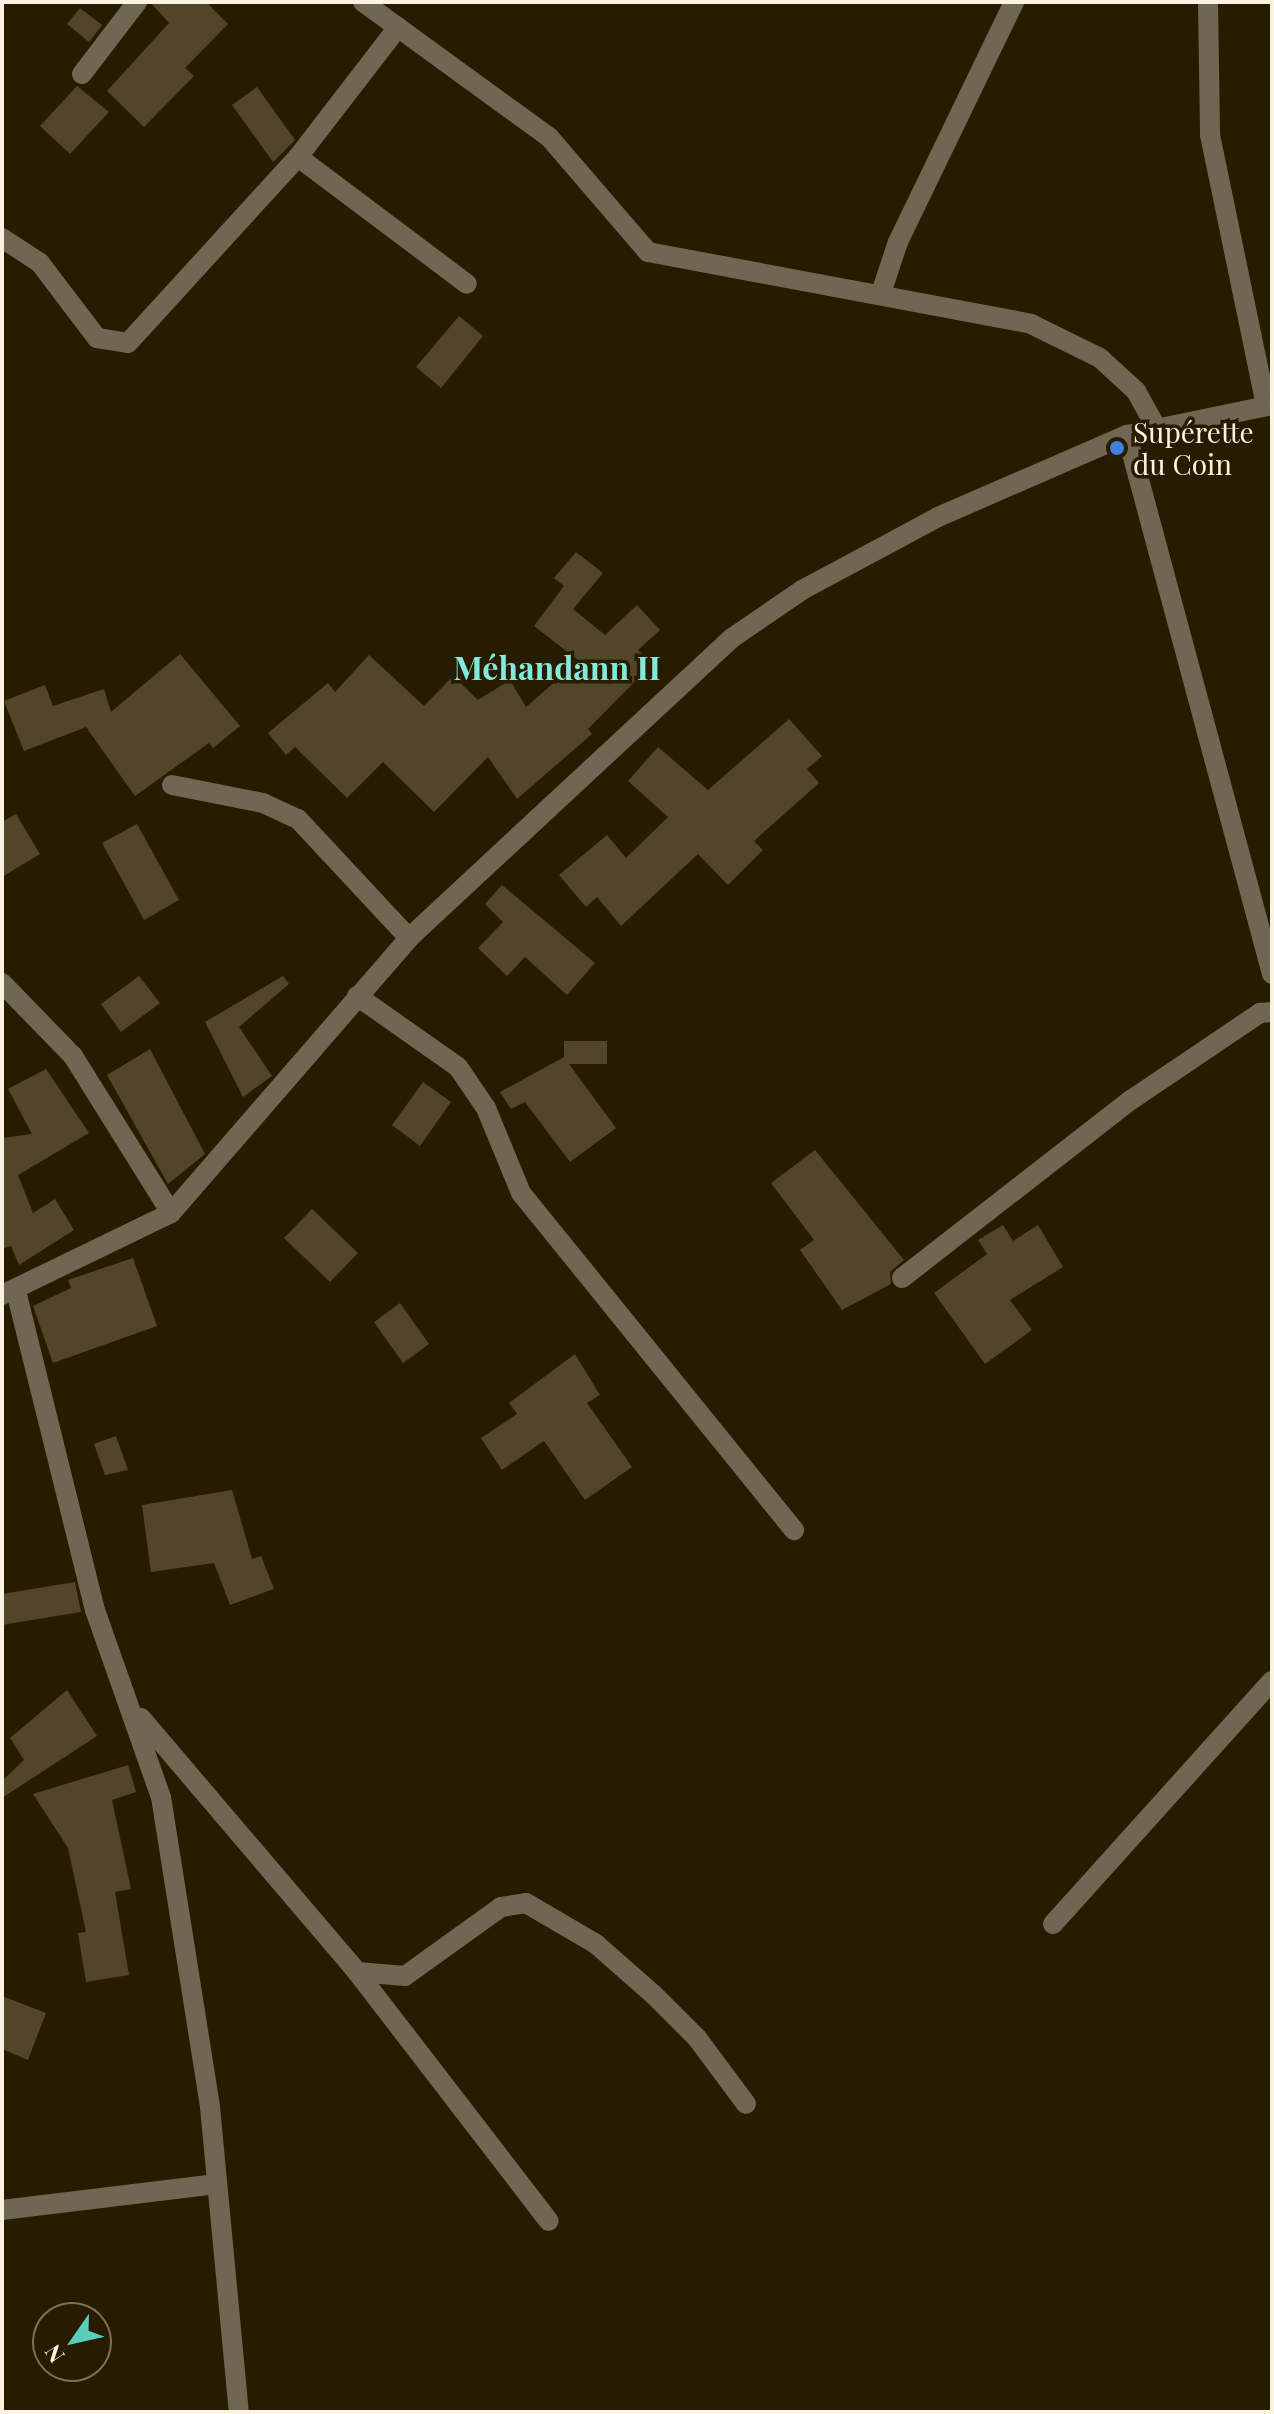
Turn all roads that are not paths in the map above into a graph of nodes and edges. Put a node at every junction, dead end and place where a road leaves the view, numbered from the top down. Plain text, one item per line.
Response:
1 (137, 2) edge
2 (363, 2) edge
3 (1014, 2) edge
4 (1208, 2) edge
5 (398, 27) junction
6 (82, 74) dead end
7 (298, 157) junction
8 (2, 238) edge
9 (467, 284) dead end
10 (881, 293) junction
11 (1269, 405) edge
12 (1155, 425) junction
13 (1127, 435) junction
14 (172, 785) dead end
15 (409, 938) junction
16 (1272, 974) edge
17 (2, 983) edge
18 (357, 996) junction
19 (1272, 1012) edge
20 (171, 1213) junction
21 (902, 1278) dead end
22 (9, 1293) edge
23 (794, 1530) dead end
24 (1272, 1681) edge
25 (138, 1716) junction
26 (1053, 1924) dead end
27 (357, 1972) junction
28 (746, 2104) dead end
29 (216, 2184) junction
30 (2, 2210) edge
31 (549, 2221) dead end
32 (239, 2412) edge

1 - 6 street
2 - 5 street
3 - 10 street
4 - 11 street
5 - 7 street
5 - 10 street
7 - 8 street
7 - 9 street
10 - 12 street
11 - 12 street
12 - 13 street
13 - 15 street
13 - 16 street
14 - 15 street
15 - 18 street
17 - 20 street
18 - 20 street
18 - 23 street
19 - 21 street
20 - 22 street
22 - 25 street
24 - 26 street
25 - 27 street
25 - 29 street
27 - 28 street
27 - 31 street
29 - 30 street
29 - 32 street

